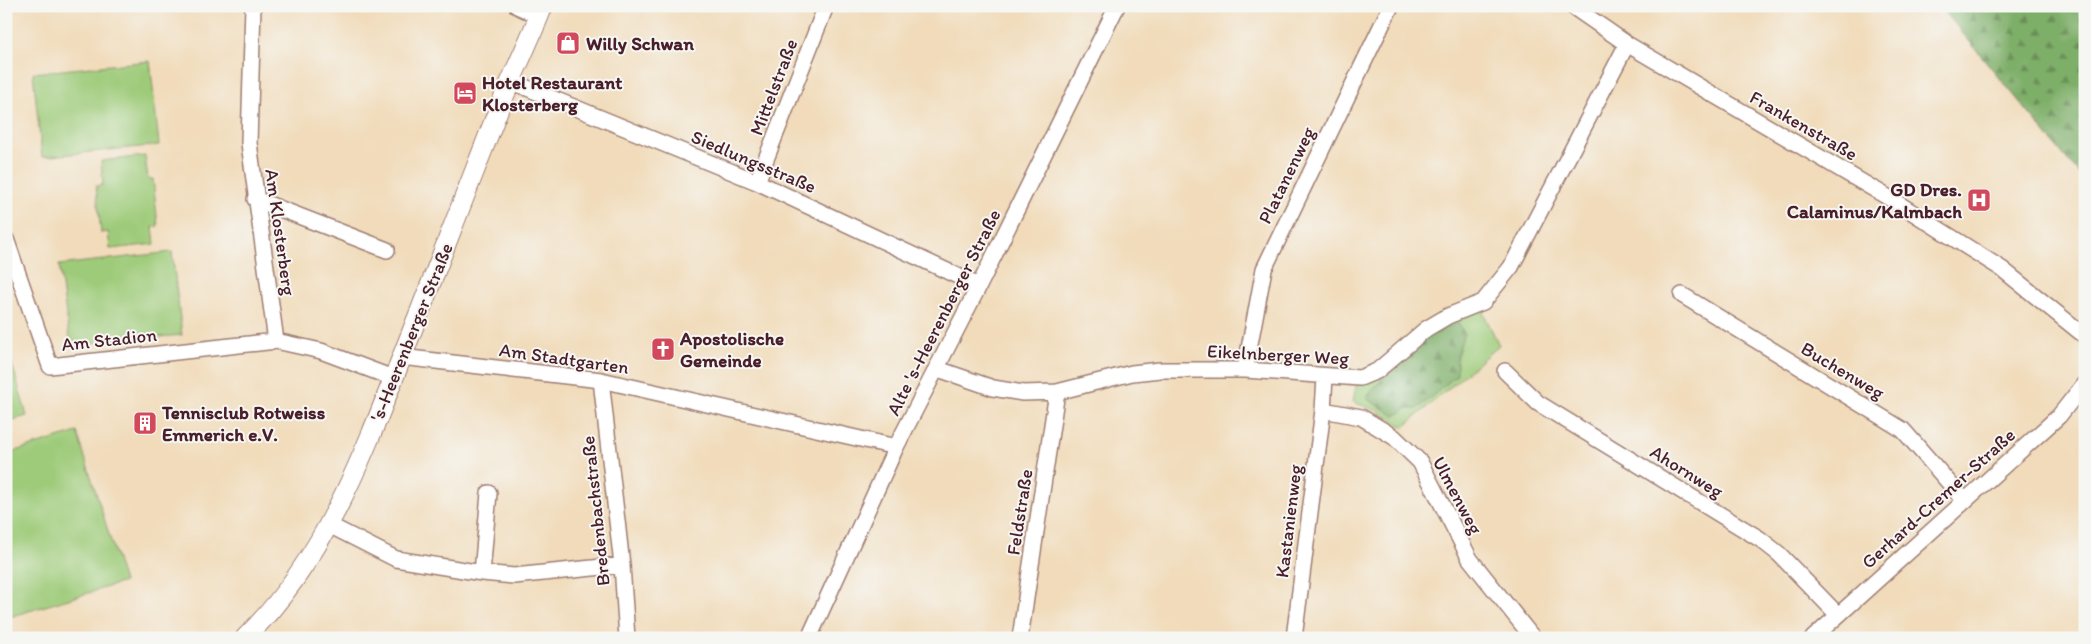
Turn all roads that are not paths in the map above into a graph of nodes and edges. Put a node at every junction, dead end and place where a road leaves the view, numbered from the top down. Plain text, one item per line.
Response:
1 (253, 6) edge
2 (517, 6) edge
3 (826, 6) edge
4 (1117, 6) edge
5 (1391, 6) edge
6 (1572, 6) edge
7 (541, 11) edge
8 (1627, 44) junction
9 (510, 81) junction
10 (758, 182) junction
11 (256, 199) junction
12 (6, 239) edge
13 (387, 250) dead end
14 (980, 286) junction
15 (1682, 295) dead end
16 (2085, 336) edge
17 (276, 340) junction
18 (401, 357) junction
19 (938, 369) junction
20 (1245, 370) junction
21 (1505, 371) dead end
22 (1325, 377) junction
23 (393, 378) junction
24 (601, 380) junction
25 (2085, 383) edge
26 (1057, 392) junction
27 (1323, 410) junction
28 (896, 447) junction
29 (489, 493) dead end
30 (1964, 501) junction
31 (329, 525) junction
32 (622, 565) junction
33 (482, 572) junction
34 (1838, 616) junction
35 (245, 638) edge
36 (627, 638) edge
37 (809, 638) edge
38 (1020, 638) edge
39 (1294, 638) edge
40 (1533, 638) edge
41 (1813, 638) edge

1 - 11 street, Am Klosterberg
2 - 7 street
3 - 10 street, Mittelstraße
4 - 14 street, Alte 's-Heerenberger Straße
5 - 20 street, Platanenweg
6 - 8 street, Frankenstraße
7 - 9 street, 's-Heerenberger Straße
8 - 16 street, Frankenstraße
8 - 22 street, Eikelnberger Weg
9 - 10 street, Siedlungsstraße
9 - 18 street, 's-Heerenberger Straße
10 - 14 street, Siedlungsstraße
11 - 13 street
11 - 17 street, Am Klosterberg
12 - 17 street, Am Stadion
14 - 19 street, Alte 's-Heerenberger Straße
15 - 30 street, Buchenweg
17 - 23 street
18 - 23 street, 's-Heerenberger Straße
18 - 24 street, Am Stadtgarten
19 - 26 street, Eikelnberger Weg
19 - 28 street, Alte 's-Heerenberger Straße
20 - 22 street, Eikelnberger Weg
20 - 26 street, Eikelnberger Weg
21 - 34 street, Ahornweg
22 - 27 street
23 - 31 street, 's-Heerenberger Straße
24 - 28 street, Am Stadtgarten
24 - 32 street, Bredenbachstraße
25 - 30 street, Gerhard-Cremer-Straße
26 - 38 street, Feldstraße
27 - 39 street, Kastanienweg
27 - 40 street, Ulmenweg
28 - 37 street, Alte 's-Heerenberger Straße
29 - 33 street
30 - 34 street, Gerhard-Cremer-Straße
31 - 33 street
31 - 35 street, 's-Heerenberger Straße
32 - 33 street
32 - 36 street, Bredenbachstraße
34 - 41 street, Gerhard-Cremer-Straße

